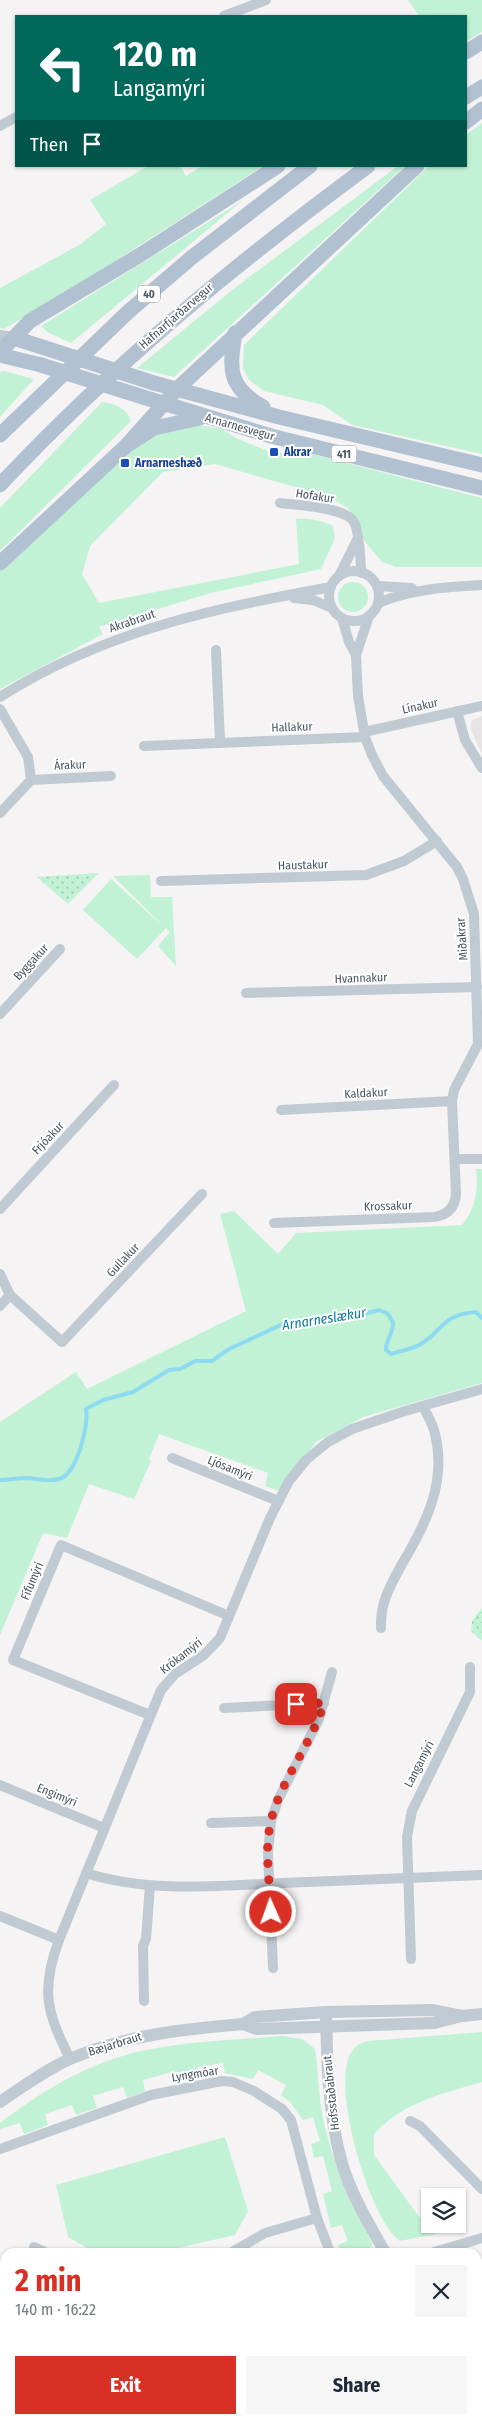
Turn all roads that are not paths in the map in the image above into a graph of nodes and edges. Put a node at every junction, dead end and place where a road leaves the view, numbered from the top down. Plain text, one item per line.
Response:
1 (266, 0) edge
2 (227, 15) edge
3 (482, 42) edge
4 (467, 51) edge
5 (482, 86) edge
6 (467, 96) edge
7 (482, 108) edge
8 (15, 117) edge
9 (467, 121) edge
10 (0, 126) edge
11 (276, 167) edge
12 (309, 167) edge
13 (367, 167) edge
14 (416, 167) edge
15 (235, 333) junction
16 (7, 337) edge
17 (0, 353) edge
18 (178, 389) junction
19 (164, 404) junction
20 (207, 417) junction
21 (279, 417) junction
22 (0, 435) edge
23 (126, 446) junction
24 (482, 465) edge
25 (0, 484) edge
26 (482, 488) edge
27 (280, 503) dead end
28 (357, 540) junction
29 (0, 564) edge
30 (362, 573) junction
31 (339, 576) junction
32 (482, 585) edge
33 (376, 586) junction
34 (331, 587) junction
35 (423, 590) junction
36 (283, 597) junction
37 (378, 603) junction
38 (332, 608) junction
39 (369, 616) junction
40 (342, 618) junction
41 (216, 650) dead end
42 (356, 655) junction
43 (0, 697) edge
44 (482, 706) edge
45 (0, 709) edge
46 (457, 711) junction
47 (365, 735) junction
48 (220, 742) junction
49 (144, 746) dead end
50 (482, 768) edge
51 (111, 776) dead end
52 (31, 780) junction
53 (0, 813) edge
54 (437, 840) junction
55 (161, 881) dead end
56 (479, 931) edge
57 (60, 949) dead end
58 (477, 987) junction
59 (246, 993) dead end
60 (0, 1014) edge
61 (480, 1043) edge
62 (114, 1085) dead end
63 (452, 1102) junction
64 (280, 1110) dead end
65 (482, 1159) edge
66 (456, 1160) junction
67 (202, 1194) dead end
68 (0, 1209) edge
69 (274, 1223) dead end
70 (0, 1274) edge
71 (10, 1295) junction
72 (0, 1306) edge
73 (482, 1390) edge
74 (423, 1406) junction
75 (172, 1458) dead end
76 (278, 1501) junction
77 (229, 1616) junction
78 (381, 1628) dead end
79 (470, 1667) dead end
80 (332, 1672) dead end
81 (324, 1703) junction
82 (224, 1708) dead end
83 (150, 1715) junction
84 (0, 1785) edge
85 (271, 1822) junction
86 (211, 1823) dead end
87 (104, 1828) junction
88 (86, 1874) junction
89 (482, 1874) edge
90 (408, 1878) junction
91 (270, 1884) junction
92 (150, 1886) junction
93 (0, 1916) edge
94 (59, 1940) junction
95 (411, 1959) dead end
96 (273, 1968) dead end
97 (144, 2001) dead end
98 (326, 2012) junction
99 (482, 2014) edge
100 (462, 2016) junction
101 (243, 2024) junction
102 (326, 2027) junction
103 (70, 2059) junction
104 (0, 2102) edge
105 (410, 2121) dead end
106 (0, 2149) edge
107 (482, 2189) edge
108 (318, 2218) junction
109 (482, 2238) edge
110 (239, 2248) edge
111 (329, 2248) edge
112 (383, 2248) edge
113 (448, 2248) edge

1 - 2 street
3 - 4 main road
5 - 6 main road
7 - 9 main road
8 - 10 street
11 - 16 main road
12 - 22 main road, 40
13 - 25 main road, Hafnarfjarðarvegur
14 - 15 main road
15 - 18 main road
15 - 21 main road
16 - 17 main road
16 - 18 main road, Arnarnesvegur / 411, bridge
17 - 19 main road, Arnarnesvegur / 411, bridge
18 - 19 main road
18 - 21 main road, Arnarnesvegur / 411
19 - 20 main road, Arnarnesvegur / 411
19 - 23 main road
20 - 23 main road
20 - 26 main road, Arnarnesvegur / 411
21 - 24 main road, Arnarnesvegur / 411
23 - 29 main road
27 - 28 street, Hofakur
28 - 30 street, Hofakur
28 - 31 street
30 - 31 street
30 - 33 street
31 - 34 street
32 - 35 street
33 - 35 street
33 - 37 street
34 - 36 street, Akrabraut
34 - 38 street
35 - 37 street
36 - 38 street, Akrabraut
36 - 43 street, Akrabraut
37 - 39 street
38 - 40 street
39 - 40 street
39 - 42 street, Miðakrar
40 - 42 street, Miðakrar
41 - 48 street
42 - 47 street, Miðakrar
44 - 46 street, Línakur
45 - 52 street
46 - 47 street, Línakur
46 - 50 street
47 - 48 street, Hallakur
47 - 54 street, Miðakrar
48 - 49 street, Hallakur
51 - 52 street, Árakur
52 - 53 street
54 - 55 street, Haustakur
54 - 56 street, Miðakrar
56 - 58 street, Miðakrar
57 - 60 street, Byggakur
58 - 59 street, Hvannakur
58 - 61 street, Miðakrar
61 - 63 street, Miðakrar
62 - 68 street, Frjóakur
63 - 64 street, Kaldakur
63 - 66 street, Miðakrar
65 - 66 street
66 - 69 street, Krossakur
67 - 71 street, Gullakur
70 - 71 street
71 - 72 street
73 - 74 street, Krókamýri
74 - 76 street, Krókamýri
74 - 78 street
75 - 76 street, Ljósamýri
76 - 77 street, Krókamýri
77 - 83 street, Krókamýri
77 - 83 street, Fífumýri
79 - 90 street, Langamýri
80 - 81 street
81 - 82 street
81 - 85 street
83 - 87 street, Krókamýri
84 - 87 street, Engimýri
85 - 86 street
85 - 91 street
87 - 88 street, Krókamýri
88 - 92 street
88 - 94 street, Krókamýri
89 - 90 street
90 - 91 street
90 - 95 street, Langamýri
91 - 92 street
91 - 96 street
92 - 97 street
93 - 94 street
94 - 103 street, Krókamýri
98 - 100 street, Bæjarbraut
98 - 101 street, Bæjarbraut
98 - 102 street, Hofsstaðabraut
99 - 100 street, Bæjarbraut
100 - 102 street, Bæjarbraut
101 - 102 street, Bæjarbraut
101 - 103 street, Bæjarbraut
102 - 112 street, Hofsstaðabraut
103 - 104 street, Bæjarbraut
105 - 107 street
106 - 108 street, Lyngmóar
108 - 110 street
108 - 111 street, Lyngmóar
109 - 113 street

